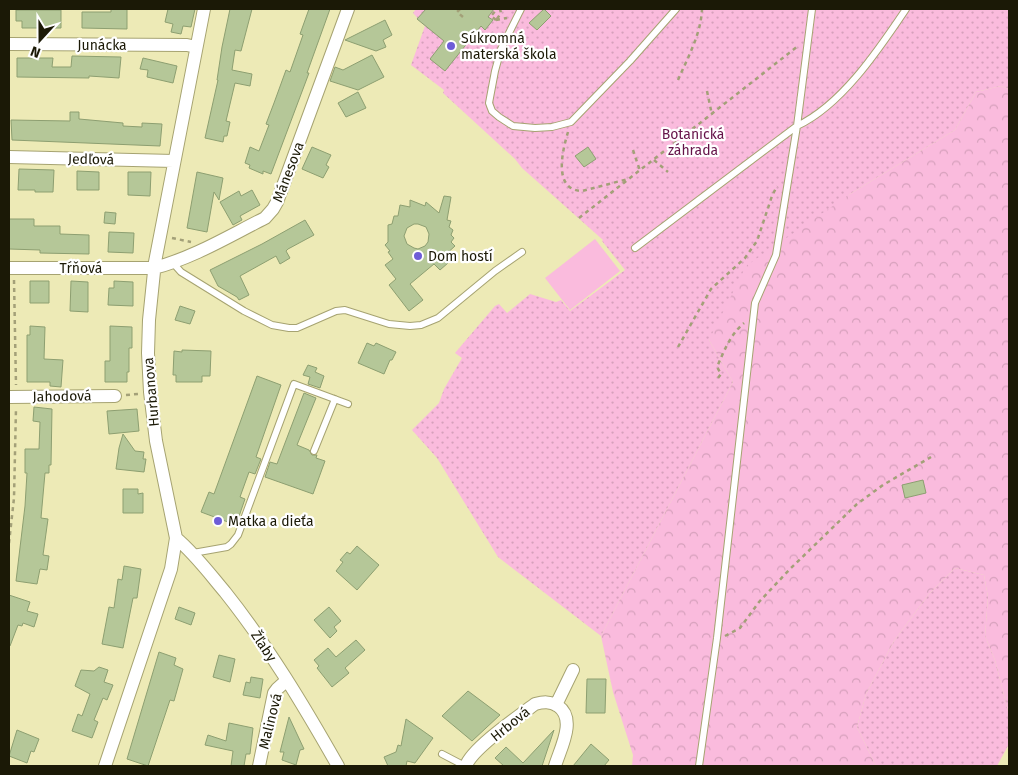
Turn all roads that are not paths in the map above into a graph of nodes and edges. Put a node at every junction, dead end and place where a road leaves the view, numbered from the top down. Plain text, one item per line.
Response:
1 (204, 9) edge
2 (348, 9) edge
3 (522, 9) edge
4 (676, 9) edge
5 (812, 9) edge
6 (906, 9) edge
7 (9, 44) edge
8 (196, 46) junction
9 (797, 129) junction
10 (9, 157) edge
11 (174, 161) junction
12 (635, 248) dead end
13 (522, 252) dead end
14 (173, 263) junction
15 (9, 268) edge
16 (154, 268) junction
17 (115, 396) dead end
18 (9, 397) edge
19 (335, 399) junction
20 (348, 404) dead end
21 (314, 451) dead end
22 (176, 538) junction
23 (193, 553) junction
24 (574, 670) dead end
25 (287, 680) junction
26 (556, 705) junction
27 (442, 754) dead end
28 (105, 766) edge
29 (259, 766) edge
30 (338, 766) edge
31 (466, 766) edge
32 (555, 766) edge
33 (699, 766) edge

1 - 8 street, Hurbanova
2 - 14 street, Mánesova
3 - 4 lane
5 - 9 lane
6 - 9 lane
7 - 8 street, Junácka
8 - 11 street, Hurbanova
9 - 12 lane
9 - 33 lane
10 - 11 street, Jedľová
11 - 16 street, Hurbanova
13 - 14 lane
14 - 16 street, Mánesova
15 - 16 street, Tŕňová
16 - 22 street, Hurbanova
17 - 18 street, Jahodová
19 - 20 lane
19 - 21 lane
19 - 23 lane
22 - 23 street, Žľaby
22 - 28 street, Hurbanova
23 - 25 street, Žľaby
24 - 26 street
25 - 29 street, Malinová
25 - 30 street, Žľaby
26 - 31 street, Hrbová
26 - 32 street
27 - 31 lane

